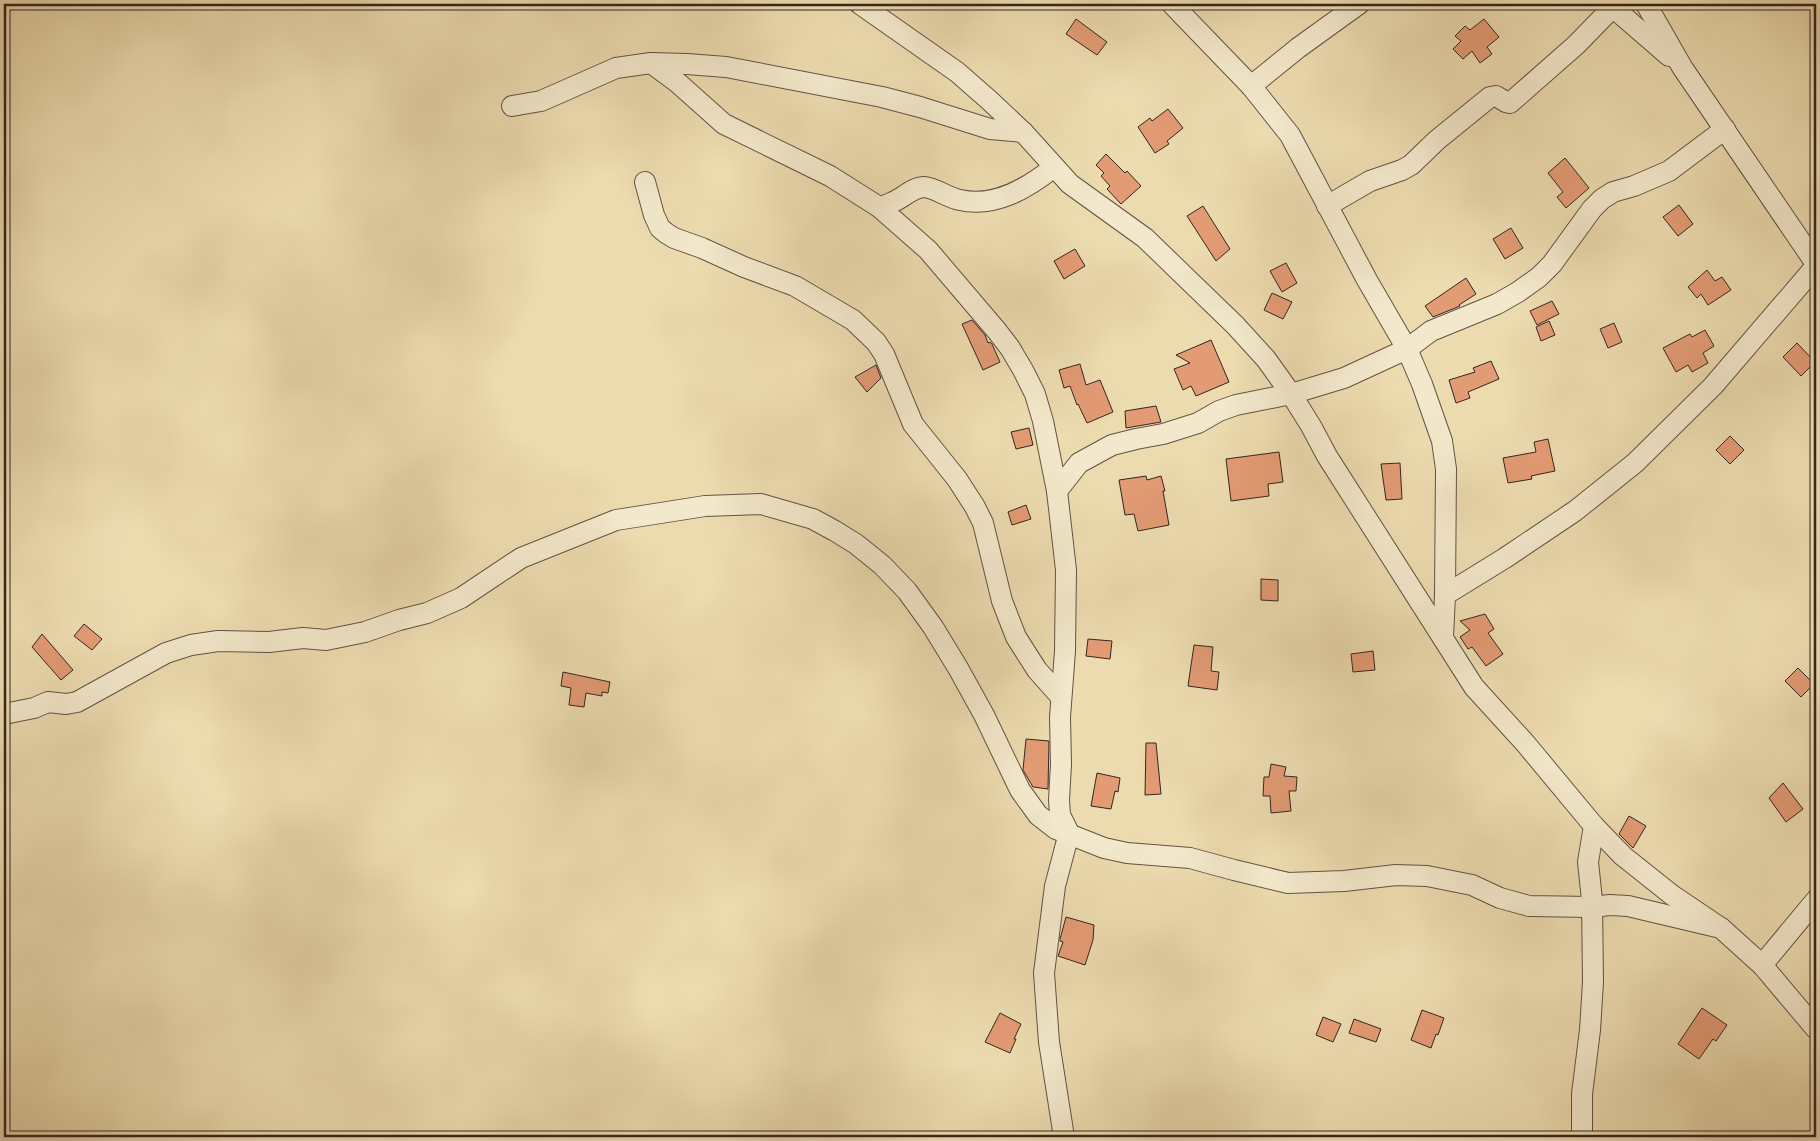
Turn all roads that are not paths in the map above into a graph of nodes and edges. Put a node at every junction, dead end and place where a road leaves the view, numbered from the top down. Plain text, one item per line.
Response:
1 (860, 4) edge
2 (1172, 4) edge
3 (1359, 4) edge
4 (1646, 4) edge
5 (1611, 5) edge
6 (651, 63) junction
7 (1682, 67) junction
8 (1251, 86) junction
9 (512, 106) dead end
10 (1725, 129) junction
11 (1023, 132) junction
12 (1054, 167) junction
13 (645, 182) dead end
14 (1328, 206) junction
15 (879, 207) junction
16 (1816, 265) edge
17 (1407, 349) junction
18 (1291, 394) junction
19 (1056, 491) junction
20 (1445, 595) junction
21 (1443, 637) junction
22 (1062, 697) junction
23 (4, 714) edge
24 (1594, 826) junction
25 (1069, 835) junction
26 (1816, 900) edge
27 (1592, 907) junction
28 (1721, 928) junction
29 (1762, 965) junction
30 (1816, 1029) edge
31 (1064, 1137) edge
32 (1582, 1137) edge

1 - 11 street
2 - 8 street
3 - 8 street
4 - 7 street
5 - 7 street
5 - 14 street
6 - 9 street
6 - 11 street
6 - 15 street
7 - 10 street
8 - 14 street
10 - 16 street
10 - 17 street
11 - 12 street
12 - 15 street
12 - 18 street
13 - 22 street
14 - 17 street
15 - 19 street
16 - 20 street
17 - 18 street
17 - 20 street
18 - 19 street
18 - 21 street
19 - 22 street
20 - 21 street
21 - 24 street
22 - 25 street
23 - 25 street
24 - 27 street
24 - 28 street
25 - 27 street
25 - 31 street
26 - 29 street
27 - 28 street
27 - 32 street
28 - 29 street
29 - 30 street

